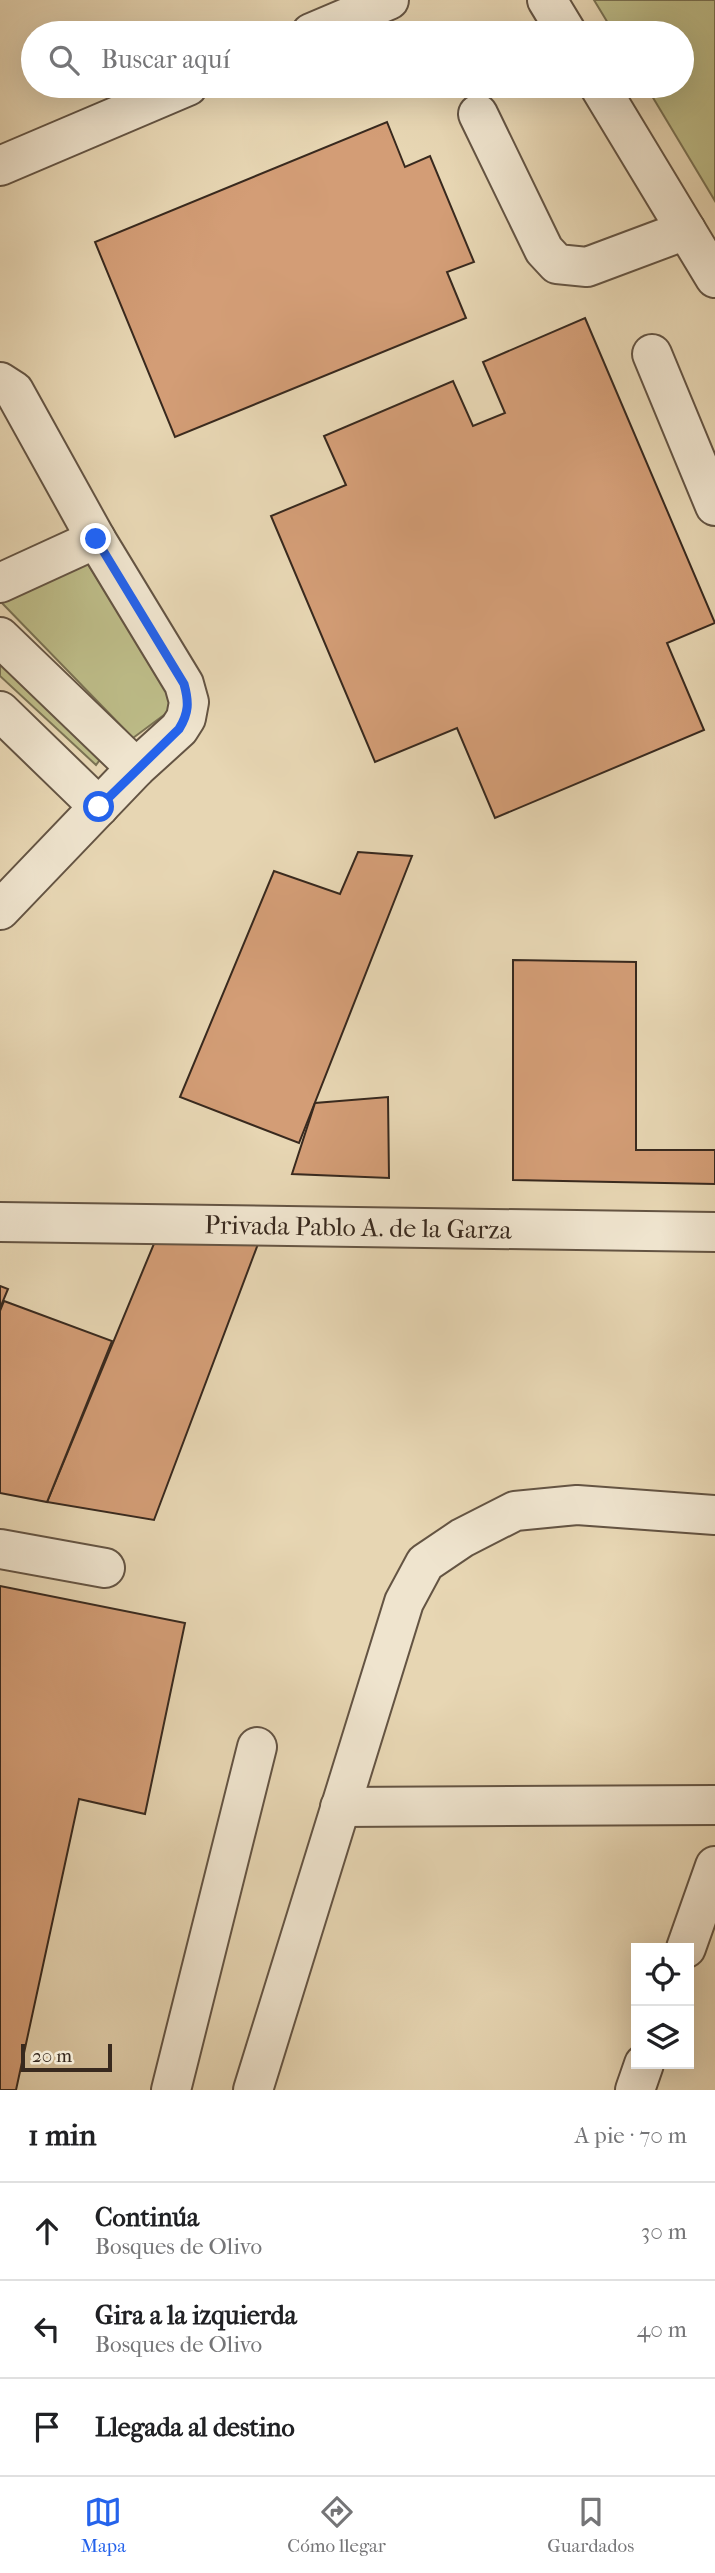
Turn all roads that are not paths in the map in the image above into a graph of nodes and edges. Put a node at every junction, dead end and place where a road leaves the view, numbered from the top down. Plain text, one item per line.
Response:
1 (389, 0) edge
2 (547, 0) edge
3 (352, 16) edge
4 (560, 21) edge
5 (160, 98) edge
6 (606, 98) edge
7 (478, 114) dead end
8 (0, 166) edge
9 (686, 230) junction
10 (715, 278) edge
11 (652, 354) dead end
12 (0, 382) edge
13 (715, 506) edge
14 (96, 539) junction
15 (0, 583) edge
16 (0, 637) edge
17 (0, 711) edge
18 (136, 768) junction
19 (99, 807) junction
20 (0, 910) edge
21 (0, 1222) edge
22 (715, 1232) edge
23 (715, 1515) edge
24 (0, 1549) edge
25 (105, 1568) dead end
26 (257, 1747) dead end
27 (715, 1805) edge
28 (340, 1807) junction
29 (715, 1866) edge
30 (687, 1943) edge
31 (642, 2069) edge
32 (171, 2090) edge
33 (253, 2090) edge
34 (635, 2090) edge

1 - 3 street
2 - 4 street
5 - 8 street
6 - 9 street
7 - 9 street
9 - 10 street
11 - 13 street
12 - 14 street
14 - 15 street
14 - 18 street
16 - 18 street
17 - 19 street
18 - 19 street
19 - 20 street
21 - 22 street, Privada Pablo A. de la Garza
23 - 28 street
24 - 25 street
26 - 32 street
27 - 28 street
28 - 33 street
29 - 30 street
31 - 34 street

